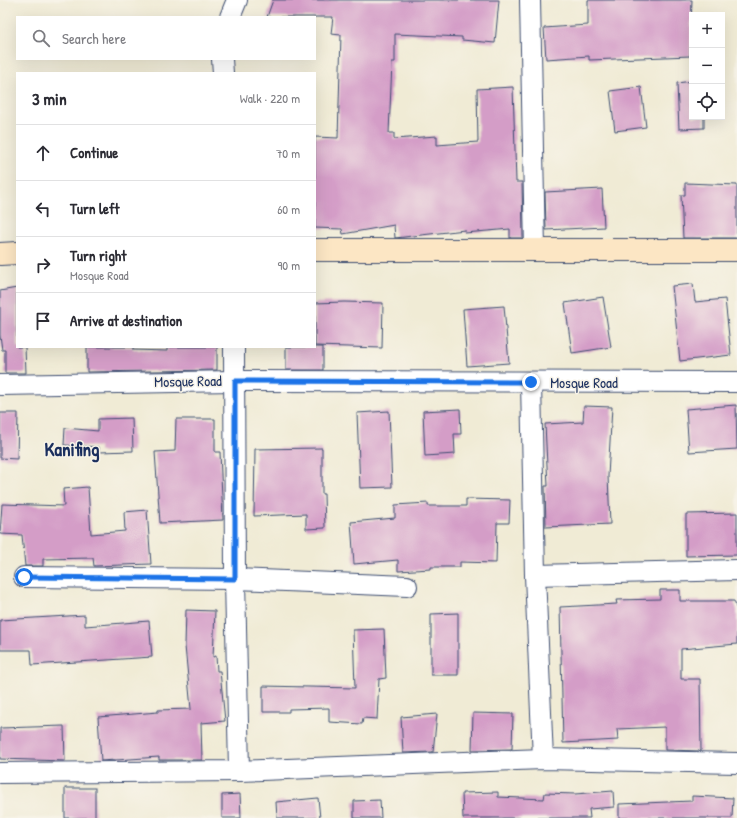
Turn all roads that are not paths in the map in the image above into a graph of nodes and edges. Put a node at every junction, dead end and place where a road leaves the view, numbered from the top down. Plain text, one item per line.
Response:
1 (237, 0) edge
2 (530, 0) edge
3 (230, 16) edge
4 (222, 60) edge
5 (223, 72) edge
6 (316, 250) edge
7 (535, 250) junction
8 (737, 250) edge
9 (16, 253) edge
10 (0, 254) edge
11 (234, 348) edge
12 (235, 381) junction
13 (531, 382) junction
14 (737, 382) edge
15 (0, 384) edge
16 (737, 570) edge
17 (534, 575) junction
18 (24, 577) dead end
19 (235, 579) junction
20 (406, 586) dead end
21 (543, 759) junction
22 (737, 763) edge
23 (239, 772) junction
24 (0, 773) edge

1 - 3 street
2 - 7 street
4 - 5 street
6 - 7 street
7 - 8 street
9 - 10 street
11 - 12 street
12 - 13 street, Mosque Road
12 - 15 street, Mosque Road
12 - 19 street
13 - 14 street, Mosque Road
13 - 17 street
16 - 17 street
17 - 21 street
18 - 19 street
19 - 20 street
19 - 23 street
21 - 22 street
21 - 23 street
23 - 24 street

